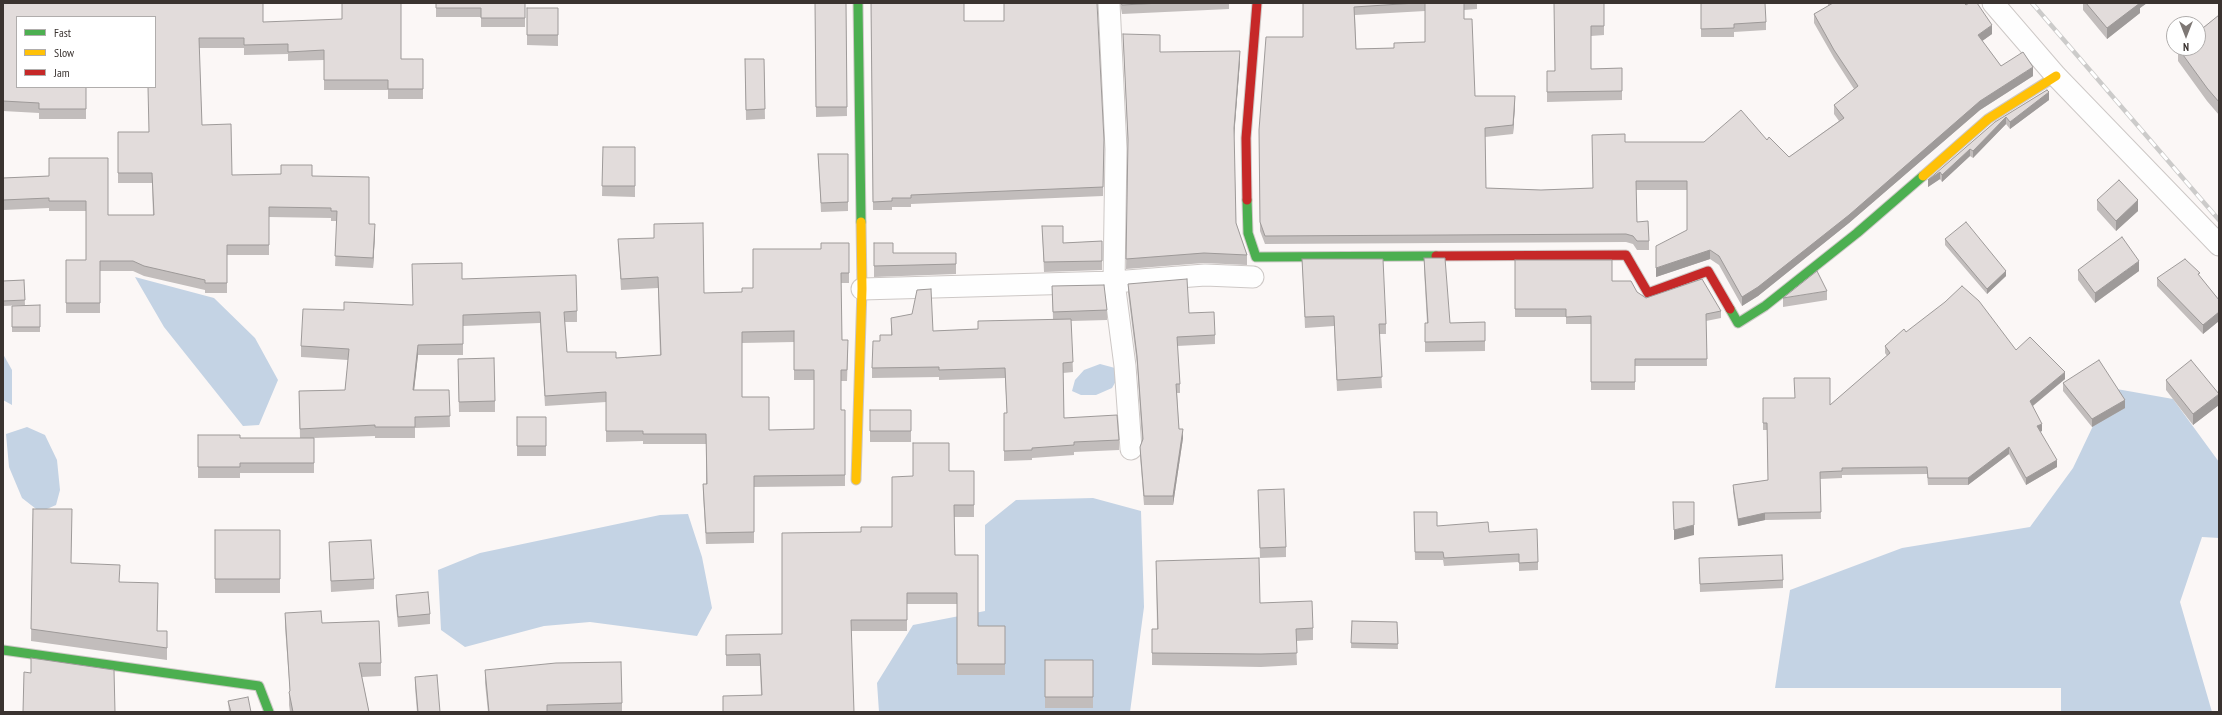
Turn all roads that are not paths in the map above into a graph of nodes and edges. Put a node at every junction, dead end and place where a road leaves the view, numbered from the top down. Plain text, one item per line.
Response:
1 (858, 3) edge
2 (1109, 3) edge
3 (1257, 3) edge
4 (1993, 3) edge
5 (2056, 76) junction
6 (2219, 245) edge
7 (1253, 276) dead end
8 (1114, 282) junction
9 (862, 289) junction
10 (1132, 449) dead end
11 (856, 480) dead end
12 (3, 650) edge
13 (269, 712) edge

1 - 9 street
2 - 8 street
3 - 5 street
4 - 5 street
5 - 6 street
7 - 8 street
8 - 9 street
8 - 10 street
9 - 11 street
12 - 13 street

